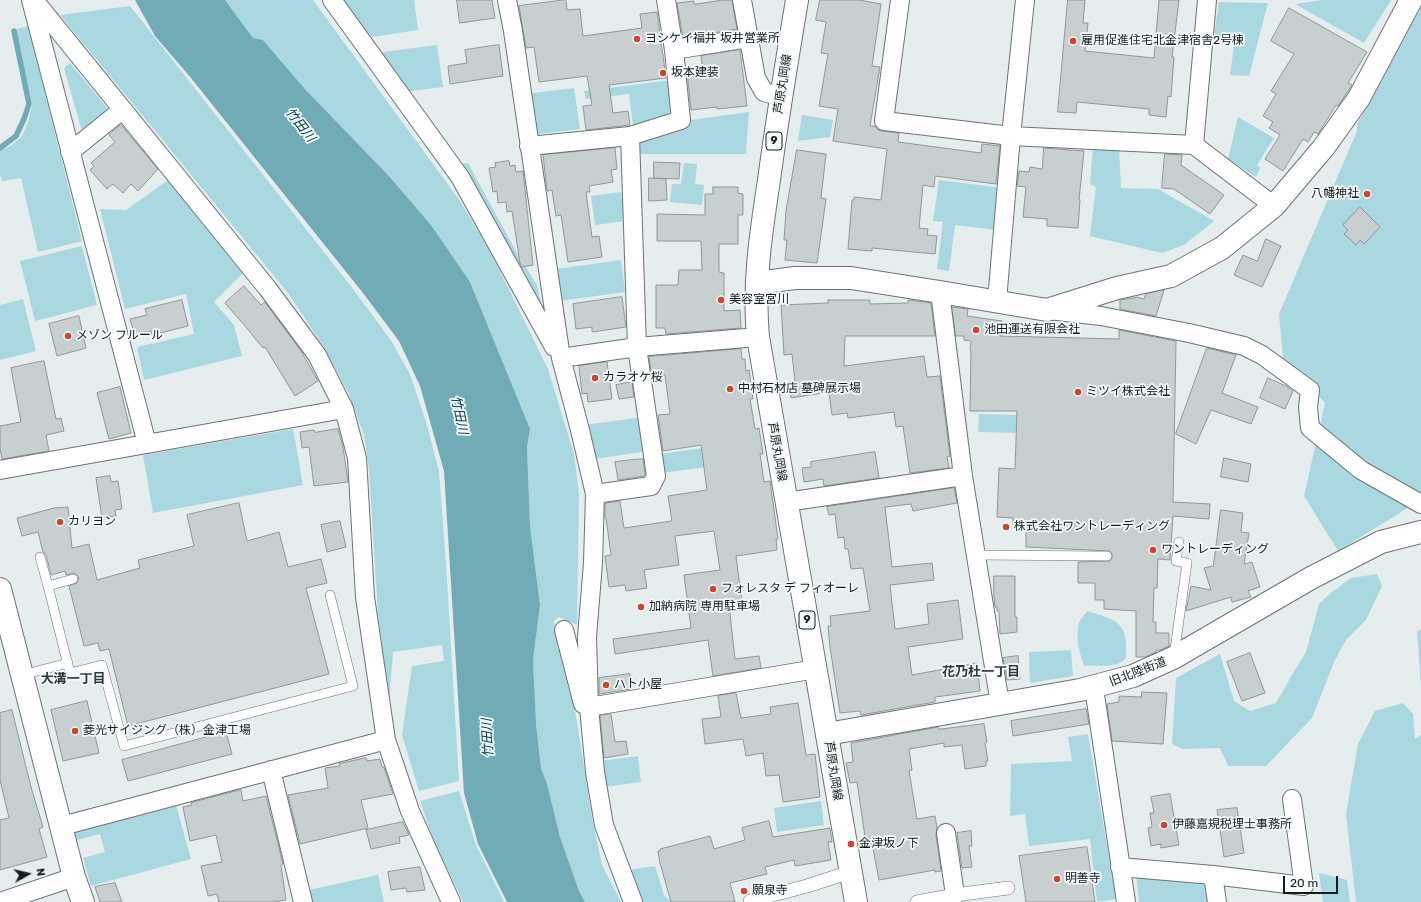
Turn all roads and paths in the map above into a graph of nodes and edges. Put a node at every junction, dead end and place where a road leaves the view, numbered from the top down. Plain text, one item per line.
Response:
1 (30, 0) edge
2 (34, 0) edge
3 (332, 0) edge
4 (507, 0) edge
5 (666, 0) edge
6 (742, 0) edge
7 (797, 0) edge
8 (900, 0) edge
9 (1025, 0) edge
10 (1207, 0) edge
11 (1411, 0) edge
12 (748, 38) junction
13 (674, 50) junction
14 (781, 97) junction
15 (122, 110) junction
16 (630, 136) junction
17 (1011, 136) junction
18 (1194, 145) junction
19 (529, 146) junction
20 (70, 152) junction
21 (1274, 206) junction
22 (757, 283) junction
23 (940, 292) junction
24 (997, 301) junction
25 (1047, 310) junction
26 (758, 337) junction
27 (637, 347) junction
28 (561, 358) junction
29 (344, 409) junction
30 (147, 444) junction
31 (0, 470) edge
32 (963, 476) junction
33 (595, 494) junction
34 (786, 502) junction
35 (1421, 504) edge
36 (1421, 532) edge
37 (1179, 542) dead end
38 (976, 555) junction
39 (1107, 556) dead end
40 (40, 557) dead end
41 (74, 579) dead end
42 (48, 586) junction
43 (0, 589) edge
44 (330, 595) dead end
45 (564, 630) dead end
46 (1173, 658) junction
47 (68, 663) junction
48 (816, 669) junction
49 (22, 674) junction
50 (1094, 688) junction
51 (1000, 704) junction
52 (589, 707) junction
53 (827, 734) junction
54 (386, 740) junction
55 (271, 770) junction
56 (1292, 799) dead end
57 (62, 826) junction
58 (946, 833) dead end
59 (1120, 867) junction
60 (850, 872) junction
61 (1213, 876) junction
62 (74, 877) junction
63 (1008, 888) dead end
64 (955, 895) junction
65 (750, 901) edge
66 (0, 902) edge
67 (83, 902) edge
68 (303, 902) edge
69 (451, 902) edge
70 (633, 902) edge
71 (856, 902) edge
72 (917, 902) edge
73 (1126, 902) edge
74 (1217, 902) edge

1 - 20 street
2 - 15 street
3 - 28 street
4 - 19 street
5 - 13 street
6 - 12 street
7 - 14 street, 芦原丸岡線 / 9
8 - 17 street
9 - 17 street
10 - 18 street
11 - 21 street
12 - 13 street
12 - 14 street
13 - 16 street
14 - 22 street, 芦原丸岡線 / 9
15 - 20 street
15 - 29 street
16 - 19 street
16 - 27 street
17 - 18 street
17 - 24 street
18 - 21 street
19 - 28 street
20 - 30 street
21 - 25 street
22 - 23 street
22 - 26 street, 芦原丸岡線 / 9
23 - 24 street
23 - 32 street
24 - 25 street
25 - 35 street
26 - 27 street
26 - 34 street, 芦原丸岡線 / 9
27 - 28 street
27 - 33 street
28 - 33 street
29 - 30 street
29 - 54 street
30 - 31 street
32 - 34 street
32 - 38 street
33 - 52 street
34 - 48 street, 芦原丸岡線 / 9
36 - 46 street, 旧北陸街道
37 - 46 lane
38 - 39 lane
38 - 51 street
40 - 42 lane
41 - 42 lane
42 - 47 lane
43 - 49 street
44 - 47 lane
45 - 52 street
46 - 50 street, 旧北陸街道
47 - 49 lane
48 - 52 street
48 - 53 street, 芦原丸岡線 / 9
49 - 57 street
50 - 51 street, 旧北陸街道
50 - 59 street
51 - 53 street, 旧北陸街道
52 - 70 street
53 - 60 street, 芦原丸岡線 / 9
54 - 55 street
54 - 69 street
55 - 57 street
55 - 68 street
56 - 61 street
57 - 62 street
58 - 64 street
59 - 61 street
59 - 73 street
60 - 65 street
60 - 71 street, 芦原丸岡線 / 9
61 - 74 street
62 - 66 street
62 - 67 street
63 - 64 street
64 - 72 street

